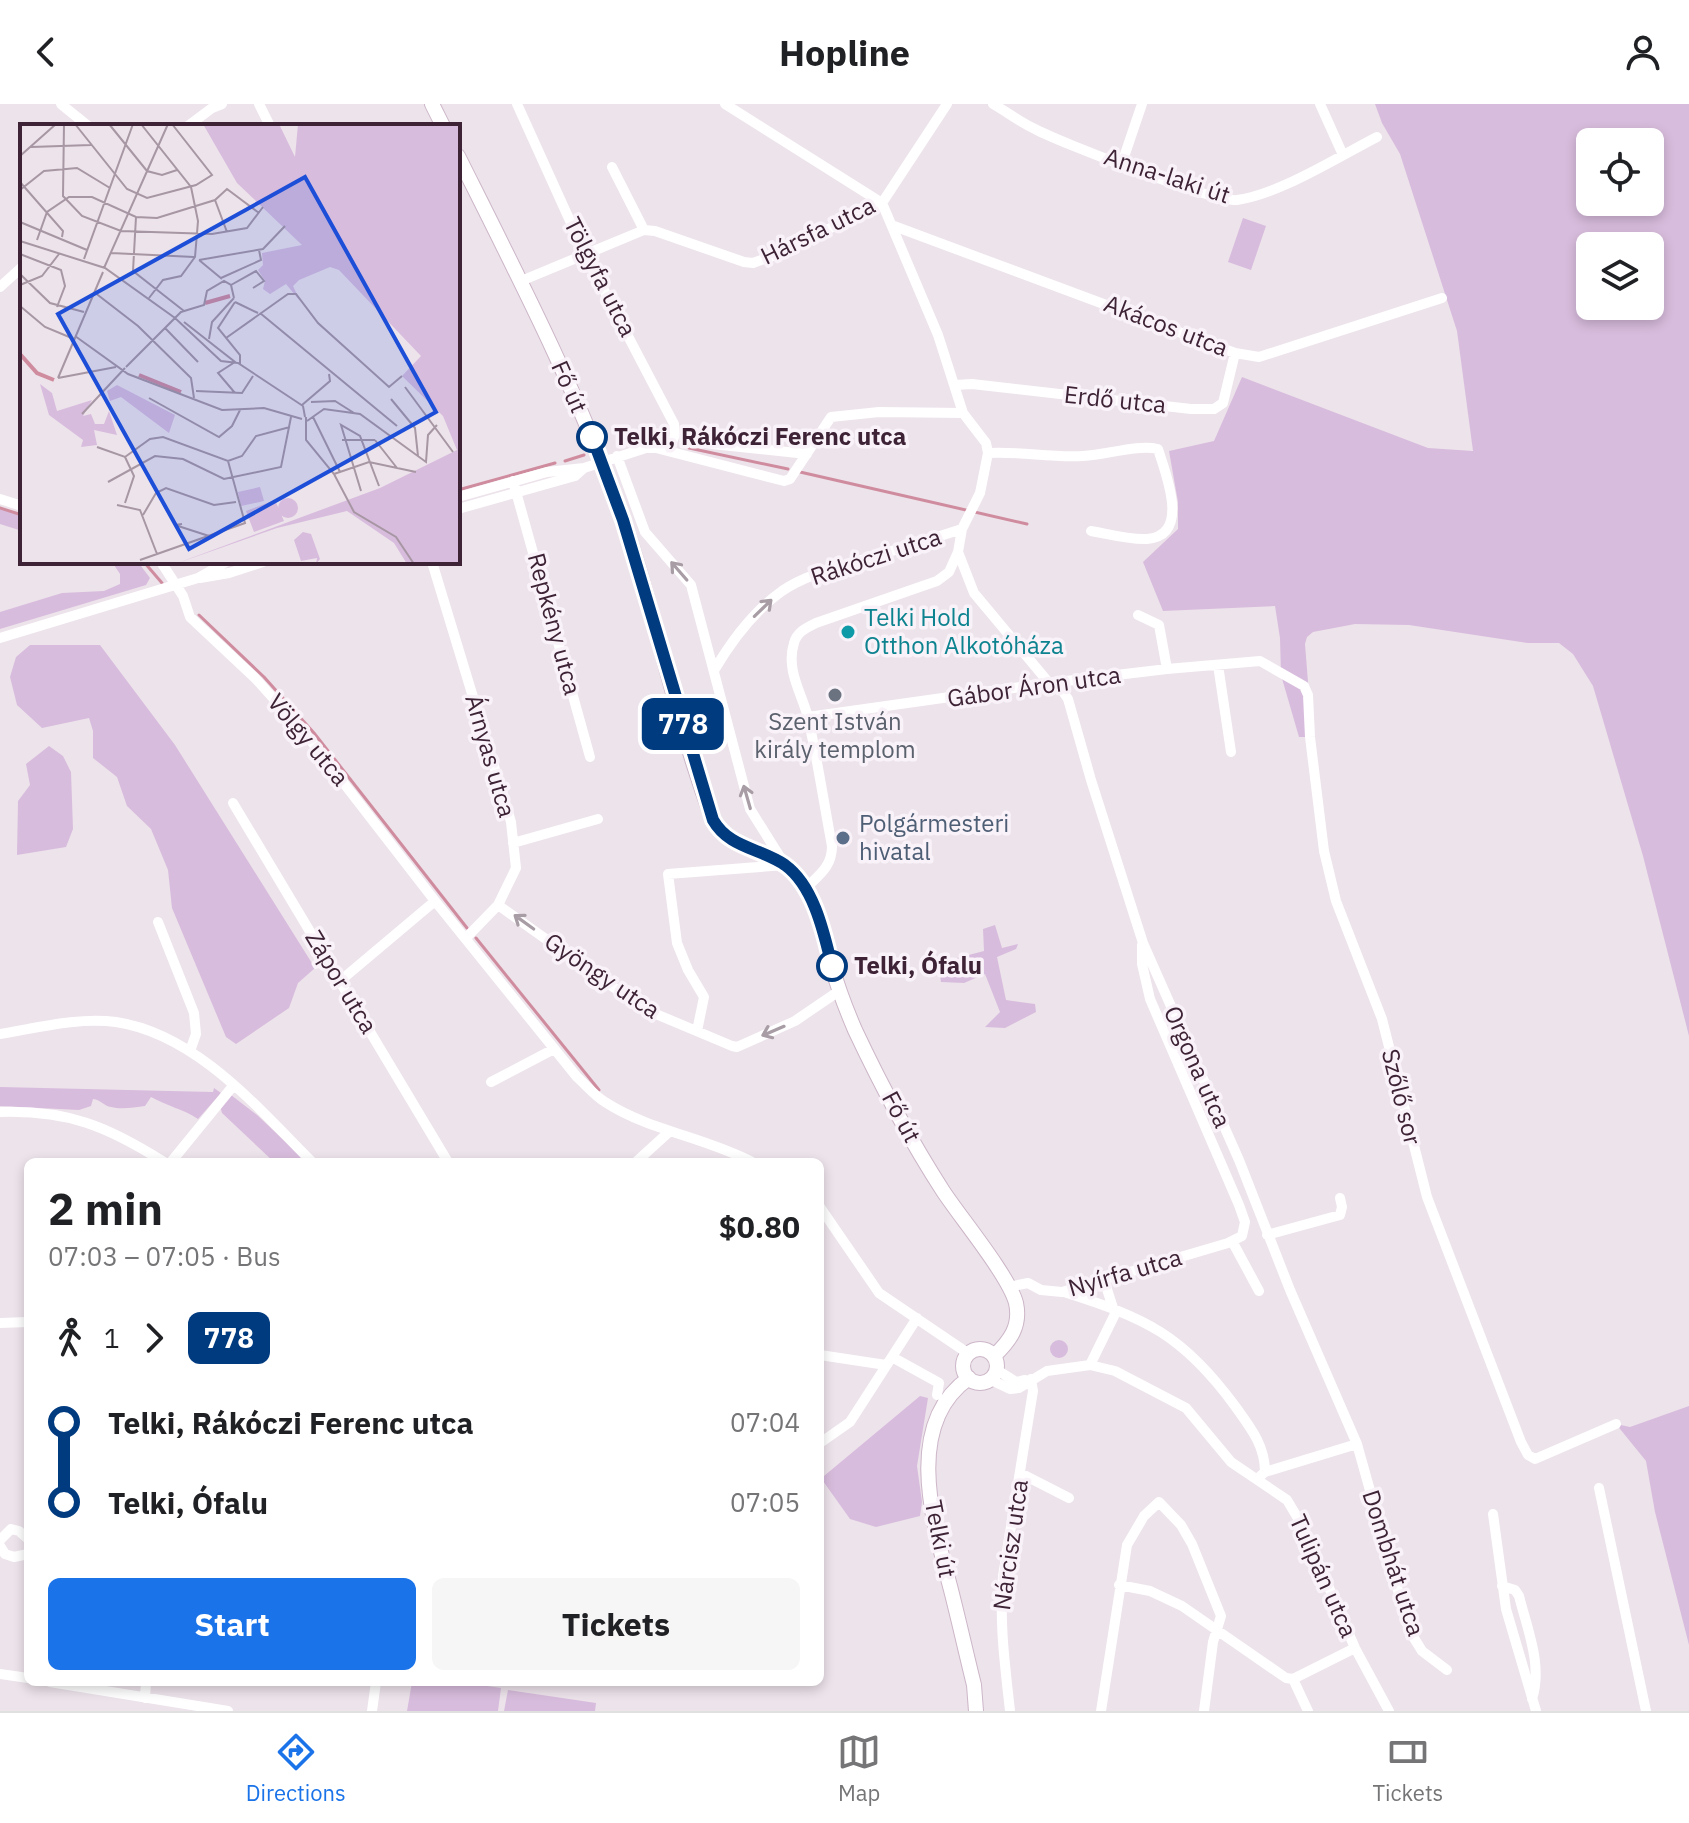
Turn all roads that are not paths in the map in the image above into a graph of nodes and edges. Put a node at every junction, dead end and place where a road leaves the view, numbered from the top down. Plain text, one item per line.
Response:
1 (61, 104) edge
2 (222, 104) edge
3 (259, 104) edge
4 (432, 104) edge
5 (517, 104) edge
6 (725, 104) edge
7 (947, 104) edge
8 (993, 104) edge
9 (1142, 104) edge
10 (1320, 104) edge
11 (86, 124) edge
12 (191, 124) edge
13 (269, 124) edge
14 (442, 124) edge
15 (1377, 137) dead end
16 (1343, 155) junction
17 (460, 160) edge
18 (1122, 163) junction
19 (612, 167) dead end
20 (882, 203) junction
21 (894, 226) junction
22 (644, 230) junction
23 (585, 254) junction
24 (20, 268) edge
25 (2, 280) edge
26 (521, 281) junction
27 (1442, 298) dead end
28 (1235, 353) junction
29 (955, 385) junction
30 (963, 413) junction
31 (712, 444) dead end
32 (668, 451) junction
33 (988, 453) junction
34 (807, 454) junction
35 (617, 456) junction
36 (602, 461) junction
37 (515, 486) junction
38 (460, 497) edge
39 (0, 499) edge
40 (20, 505) edge
41 (460, 508) edge
42 (962, 529) junction
43 (1091, 531) dead end
44 (958, 552) junction
45 (162, 564) edge
46 (222, 564) edge
47 (254, 564) edge
48 (433, 564) edge
49 (198, 578) junction
50 (177, 585) junction
51 (1138, 615) dead end
52 (0, 638) edge
53 (1260, 661) joint
54 (1218, 665) junction
55 (715, 669) junction
56 (1167, 669) junction
57 (1053, 683) junction
58 (808, 717) junction
59 (1231, 752) dead end
60 (590, 757) dead end
61 (233, 803) dead end
62 (598, 819) dead end
63 (513, 843) junction
64 (785, 865) junction
65 (805, 889) junction
66 (435, 901) junction
67 (498, 905) junction
68 (158, 922) dead end
69 (466, 938) junction
70 (1143, 943) junction
71 (340, 981) junction
72 (839, 991) junction
73 (697, 1031) junction
74 (0, 1034) edge
75 (554, 1049) junction
76 (190, 1051) junction
77 (491, 1082) dead end
78 (233, 1086) junction
79 (0, 1112) edge
80 (670, 1131) junction
81 (158, 1158) edge
82 (174, 1158) edge
83 (308, 1158) edge
84 (446, 1158) edge
85 (640, 1158) edge
86 (743, 1158) edge
87 (1340, 1198) dead end
88 (824, 1213) edge
89 (1267, 1235) junction
90 (1237, 1239) junction
91 (1104, 1280) junction
92 (1008, 1287) junction
93 (1259, 1291) dead end
94 (1062, 1292) junction
95 (1115, 1309) junction
96 (917, 1318) junction
97 (24, 1322) edge
98 (0, 1323) edge
99 (969, 1354) junction
100 (824, 1355) edge
101 (889, 1361) junction
102 (1090, 1365) junction
103 (994, 1368) junction
104 (969, 1378) junction
105 (1031, 1379) junction
106 (937, 1395) dead end
107 (1616, 1424) dead end
108 (824, 1440) edge
109 (1357, 1444) junction
110 (1020, 1473) junction
111 (1262, 1475) junction
112 (1599, 1488) dead end
113 (1069, 1498) dead end
114 (1493, 1514) dead end
115 (24, 1535) edge
116 (0, 1543) edge
117 (24, 1555) edge
118 (1119, 1585) junction
119 (1218, 1631) junction
120 (1355, 1648) junction
121 (1447, 1670) dead end
122 (0, 1674) edge
123 (24, 1677) edge
124 (1293, 1679) junction
125 (74, 1686) edge
126 (146, 1686) edge
127 (375, 1686) edge
128 (145, 1698) junction
129 (228, 1711) edge
130 (372, 1711) edge
131 (976, 1711) edge
132 (1010, 1711) edge
133 (1101, 1711) edge
134 (1204, 1711) edge
135 (1308, 1711) edge
136 (1389, 1711) edge
137 (1536, 1711) edge
138 (1646, 1711) edge

1 - 11 street
2 - 12 street
3 - 13 street
4 - 14 main road
5 - 23 street, Tölgyfa utca
6 - 20 street
7 - 20 street, Hársfa utca
8 - 18 street, Anna-laki út
9 - 18 street
10 - 16 street
15 - 16 street, Anna-laki út
16 - 18 street, Anna-laki út
17 - 26 main road, Fő út
19 - 22 street
20 - 21 street
20 - 22 street, Hársfa utca
21 - 28 street, Akácos utca
21 - 29 street
22 - 23 street
23 - 26 street
23 - 32 street, Tölgyfa utca
24 - 25 street
26 - 36 main road, Fő út
27 - 28 street, Akácos utca
28 - 29 street, Erdő utca
29 - 30 street
30 - 33 street
30 - 34 street
31 - 34 street
32 - 34 street
32 - 35 street
33 - 42 street, Rákóczi utca
33 - 43 street
35 - 36 street
55 -> 35 street, Fő út
36 - 37 street
36 - 64 main road, Fő út
37 - 38 street
37 - 41 street
37 - 60 street, Repkény utca
39 - 40 street
42 - 44 street
55 -> 42 street, Rákóczi utca
44 - 57 street, Orgona utca
44 - 58 street
45 - 50 street, Völgy utca
46 - 49 street
47 - 49 street
48 - 63 street, Árnyas utca
49 - 50 street
50 - 52 street
50 - 66 street, Völgy utca
51 - 56 street
53 - 54 street, Gábor Áron utca
53 - 107 street, Szőlő sor
54 - 56 street, Gábor Áron utca
54 - 59 street
64 -> 55 street, Fő út
56 - 57 street, Gábor Áron utca
57 - 58 street, Gábor Áron utca
57 - 70 street, Orgona utca
58 - 65 street
61 - 71 street, Zápor utca
62 - 63 street
63 - 67 street, Árnyas utca
64 - 65 main road, Fő út
64 - 73 street
65 - 72 main road, Fő út
66 - 69 street
66 - 71 street
67 - 69 street, Árnyas utca
73 -> 67 street, Gyöngy utca
68 - 76 street
69 - 75 street
70 - 89 street, Orgona utca
70 - 90 street
71 - 84 street, Zápor utca
72 -> 73 street, Gyöngy utca
72 - 92 main road, Fő út
74 - 76 street
75 - 77 street
75 - 80 street
76 - 78 street
78 - 82 street
78 - 83 street
79 - 81 street
80 - 85 street
80 - 86 street
87 - 89 street
88 - 96 street
89 - 109 street, Orgona utca
90 - 91 street, Nyírfa utca
90 - 93 street
91 - 94 street, Nyírfa utca
91 - 95 street
92 - 94 street, Nyírfa utca
92 - 103 main road, Fő út
94 - 95 street
95 - 102 street
95 - 111 street
96 - 99 street
96 - 101 street
97 - 98 street
99 - 103 main road
99 - 104 main road
100 - 101 street
101 - 106 street
101 - 108 street
102 - 105 street, Tulipán utca
102 - 111 street, Tulipán utca
103 - 104 main road
103 - 105 street, Tulipán utca
104 - 131 main road, Telki út
105 - 110 street, Nárcisz utca
109 - 111 street
109 - 121 street, Dombhát utca
110 - 113 street
110 - 132 street, Nárcisz utca
111 - 120 street, Tulipán utca
112 - 138 street
114 - 137 street
115 - 116 street
116 - 117 street
118 - 119 street
118 - 119 street
118 - 133 street
119 - 124 street
119 - 134 street
120 - 124 street
120 - 136 street, Tulipán utca
122 - 123 street
124 - 135 street
125 - 128 street
126 - 128 street
127 - 130 street
128 - 129 street

